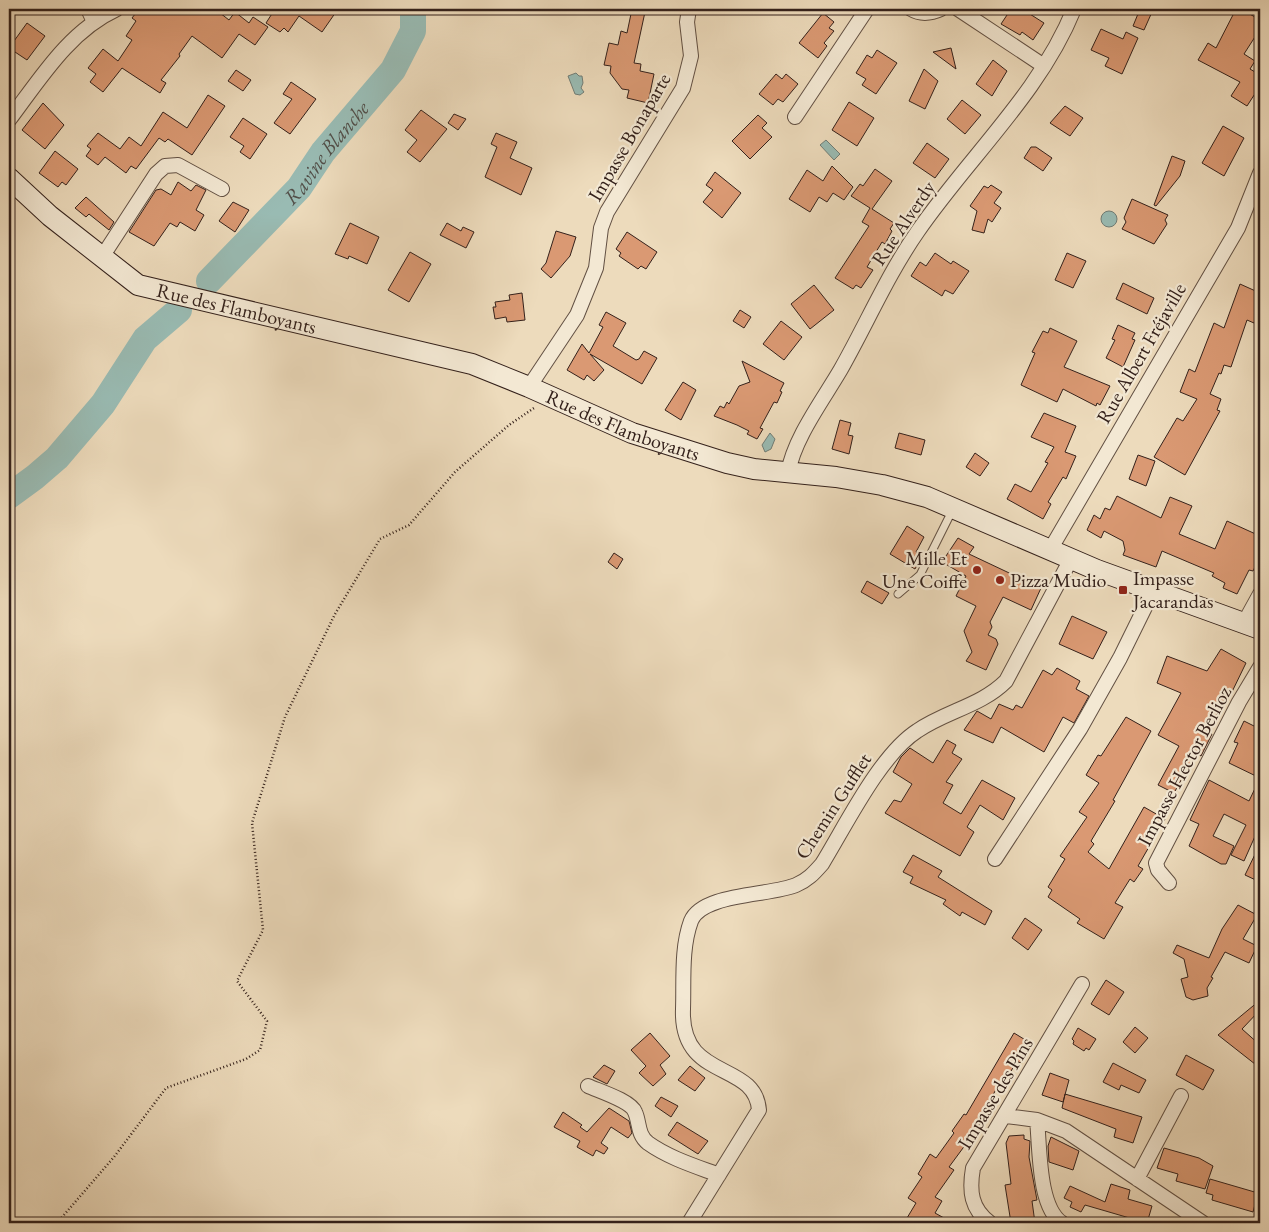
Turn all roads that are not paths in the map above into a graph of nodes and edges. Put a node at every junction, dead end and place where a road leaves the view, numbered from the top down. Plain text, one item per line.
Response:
1 (88, 9) edge
2 (117, 9) edge
3 (689, 9) edge
4 (867, 9) edge
5 (911, 9) edge
6 (941, 9) edge
7 (958, 9) edge
8 (1074, 9) edge
9 (94, 22) junction
10 (1044, 66) junction
11 (795, 117) dead end
12 (9, 120) edge
13 (1260, 173) edge
14 (9, 178) edge
15 (222, 189) dead end
16 (102, 257) junction
17 (538, 391) junction
18 (788, 473) junction
19 (953, 508) junction
20 (1050, 550) junction
21 (1071, 559) junction
22 (1153, 591) junction
23 (898, 594) dead end
24 (1260, 594) edge
25 (1252, 626) edge
26 (1260, 667) edge
27 (995, 859) dead end
28 (1169, 883) dead end
29 (1082, 984) dead end
30 (588, 1086) dead end
31 (1181, 1096) dead end
32 (1006, 1116) junction
33 (1037, 1120) junction
34 (719, 1175) junction
35 (1137, 1179) junction
36 (689, 1223) edge
37 (990, 1223) edge
38 (1062, 1223) edge
39 (1202, 1223) edge

1 - 9 street
2 - 9 street
3 - 17 street, Impasse Bonaparte
4 - 11 street
5 - 6 street
7 - 10 street
8 - 10 street, Rue Alverdy
9 - 12 street
10 - 18 street, Rue Alverdy
13 - 20 street, Rue Albert Fréjaville
14 - 16 main road, Rue des Flamboyants
15 - 16 street
16 - 17 main road, Rue des Flamboyants
17 - 18 main road, Rue des Flamboyants
18 - 19 main road, Rue des Flamboyants
19 - 20 main road, Rue des Flamboyants
19 - 23 lane
20 - 21 main road, Rue des Flamboyants
21 - 22 main road, Rue des Flamboyants
21 - 34 street, Chemin Gufflet
22 - 25 main road, Rue des Flamboyants
22 - 27 street
24 - 25 street
26 - 28 street, Impasse Hector Berlioz
29 - 32 street, Impasse des Pins
30 - 34 street
31 - 35 street
32 - 33 street
32 - 37 street, Impasse des Pins
33 - 35 street
33 - 38 street
34 - 36 street, Chemin Gufflet
35 - 39 street

